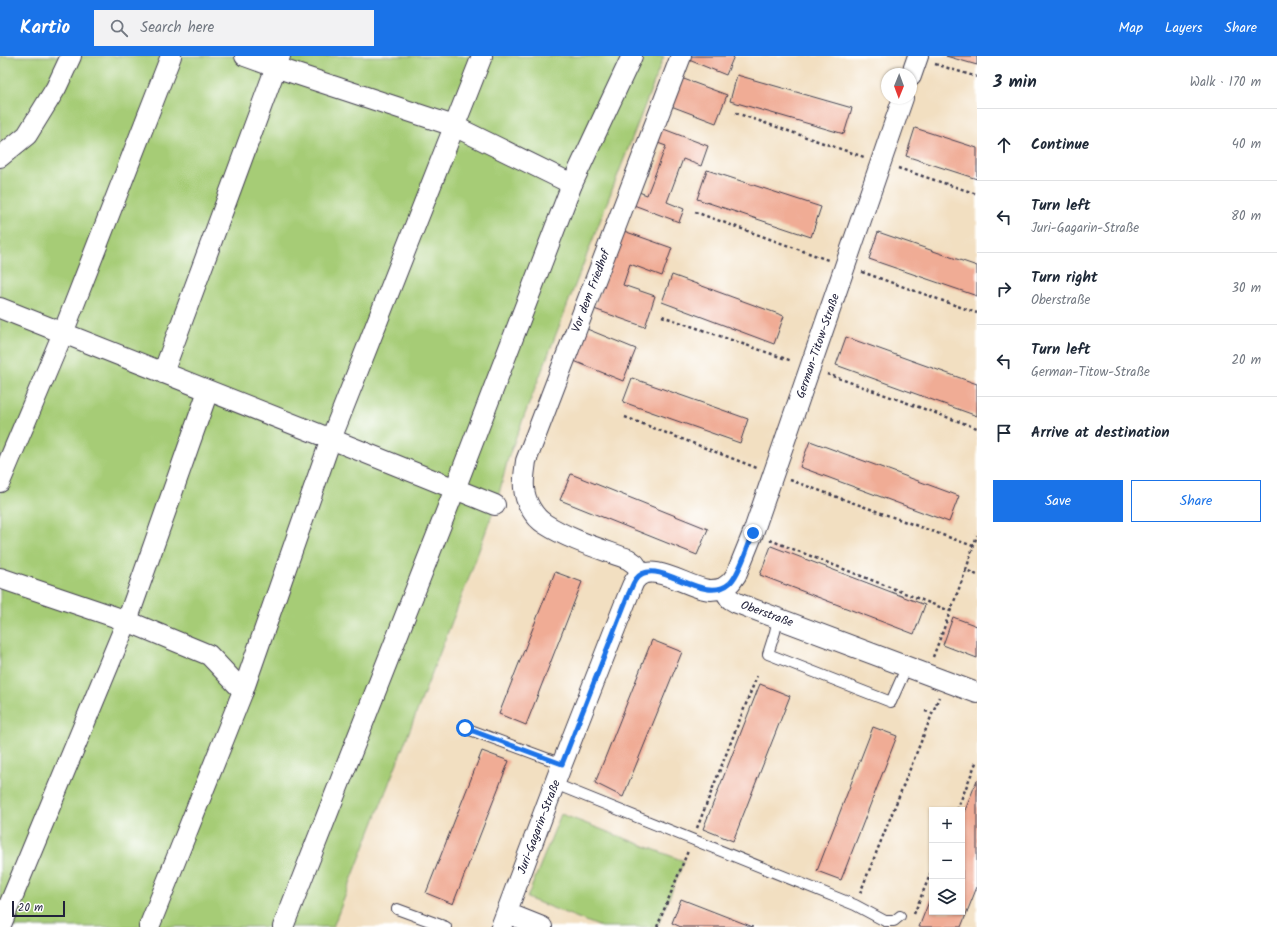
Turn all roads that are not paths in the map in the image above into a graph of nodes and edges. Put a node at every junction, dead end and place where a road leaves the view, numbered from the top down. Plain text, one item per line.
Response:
1 (71, 56) edge
2 (171, 56) edge
3 (245, 56) edge
4 (482, 56) edge
5 (632, 56) edge
6 (681, 56) edge
7 (278, 62) edge
8 (902, 104) edge
9 (454, 126) junction
10 (0, 157) edge
11 (572, 184) junction
12 (0, 308) edge
13 (64, 333) junction
14 (163, 372) junction
15 (208, 391) junction
16 (331, 439) junction
17 (0, 482) edge
18 (455, 489) junction
19 (495, 505) dead end
20 (642, 574) junction
21 (0, 578) edge
22 (723, 588) junction
23 (778, 618) junction
24 (127, 621) junction
25 (904, 674) junction
26 (243, 691) junction
27 (977, 693) edge
28 (465, 728) dead end
29 (562, 764) junction
30 (555, 784) junction
31 (397, 909) dead end
32 (900, 916) dead end
33 (504, 920) edge
34 (0, 927) edge
35 (150, 927) edge
36 (283, 927) edge
37 (446, 927) edge
38 (542, 927) edge

1 - 10 street
2 - 13 street
3 - 7 street
4 - 9 street
5 - 11 street
6 - 20 street, Vor dem Friedhof
7 - 9 street
7 - 14 street
8 - 22 street, German-Titow-Straße
9 - 11 street
9 - 16 street
11 - 18 street
12 - 13 street
13 - 14 street
13 - 17 street
14 - 15 street
15 - 16 street
15 - 24 street
16 - 18 street
16 - 26 street
18 - 19 street
18 - 36 street
20 - 22 street
20 - 29 street, Juri-Gagarin-Straße
21 - 24 street
22 - 23 street, Oberstraße
23 - 25 street, Oberstraße
23 - 25 lane
24 - 26 street
24 - 34 street
25 - 27 street, Oberstraße
26 - 35 street
28 - 29 lane
29 - 30 street, Juri-Gagarin-Straße
30 - 32 lane
30 - 33 street, Juri-Gagarin-Straße
31 - 37 lane
33 - 38 street

